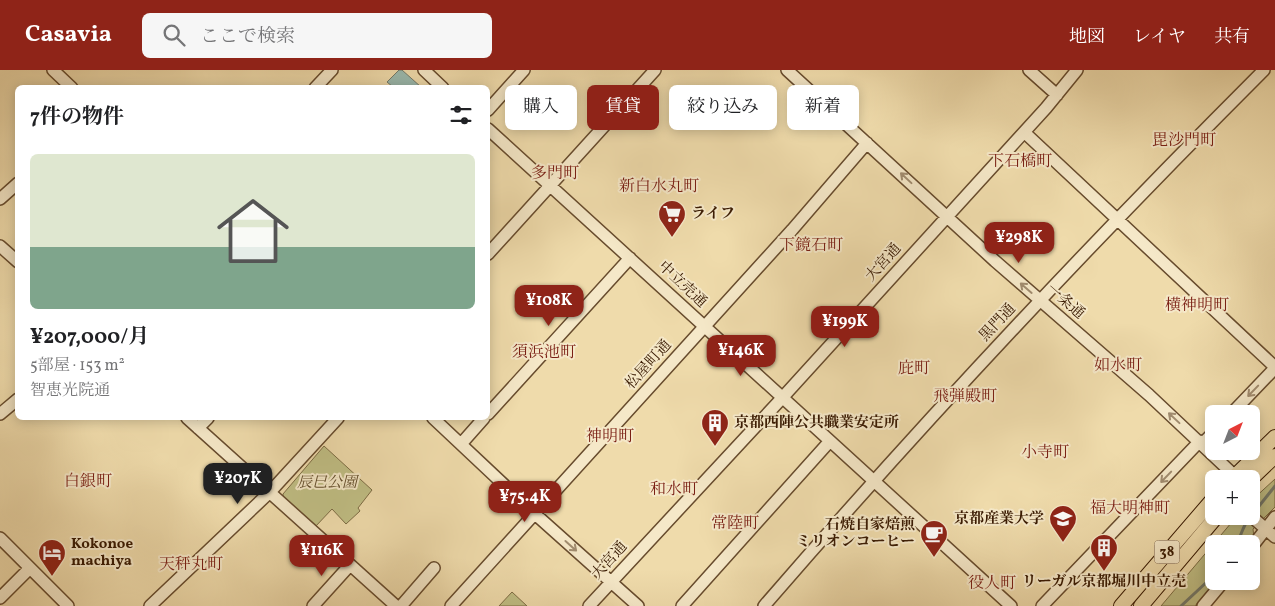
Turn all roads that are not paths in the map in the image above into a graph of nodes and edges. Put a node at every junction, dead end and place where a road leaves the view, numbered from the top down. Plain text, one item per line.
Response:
1 (52, 70) edge
2 (332, 70) edge
3 (424, 70) edge
4 (524, 70) edge
5 (655, 70) edge
6 (787, 70) edge
7 (1029, 70) edge
8 (1077, 70) edge
9 (1264, 70) edge
10 (69, 85) edge
11 (318, 85) edge
12 (439, 85) edge
13 (1057, 94) junction
14 (490, 108) edge
15 (490, 131) edge
16 (1024, 132) junction
17 (867, 143) junction
18 (15, 186) edge
19 (550, 186) junction
20 (0, 199) edge
21 (948, 216) junction
22 (1117, 218) junction
23 (0, 246) edge
24 (490, 252) edge
25 (630, 258) junction
26 (15, 259) edge
27 (1040, 300) junction
28 (705, 326) junction
29 (1275, 368) edge
30 (783, 397) junction
31 (15, 402) edge
32 (1240, 405) edge
33 (490, 412) edge
34 (0, 414) edge
35 (189, 420) edge
36 (206, 420) edge
37 (336, 420) edge
38 (435, 420) edge
39 (482, 420) edge
40 (198, 428) junction
41 (1275, 436) edge
42 (1205, 440) edge
43 (830, 441) junction
44 (1201, 443) junction
45 (461, 444) junction
46 (1275, 456) edge
47 (1226, 470) edge
48 (1240, 470) edge
49 (1260, 470) edge
50 (874, 482) junction
51 (270, 492) junction
52 (1205, 508) edge
53 (535, 514) junction
54 (1275, 517) edge
55 (1209, 525) edge
56 (1263, 527) edge
57 (0, 538) edge
58 (350, 565) junction
59 (30, 568) junction
60 (434, 568) dead end
61 (611, 582) junction
62 (1216, 590) edge
63 (0, 598) edge
64 (68, 606) edge
65 (150, 606) edge
66 (313, 606) edge
67 (396, 606) edge
68 (400, 606) edge
69 (451, 606) edge
70 (589, 606) edge
71 (638, 606) edge
72 (682, 606) edge
73 (764, 606) edge
74 (1011, 606) edge
75 (1042, 606) edge
76 (1121, 606) edge
77 (1141, 606) edge
78 (1203, 606) edge

1 - 10 street
2 - 11 street
3 - 12 street
4 - 14 street
5 - 19 street
6 - 17 street, 一条通
7 - 13 street
8 - 13 street, 大宮通
9 - 22 street, 黒門通
13 - 16 street, 大宮通
15 - 19 street, 中立売通
16 - 21 street, 大宮通
16 - 22 street
21 -> 17 street, 一条通
17 - 28 street, 松屋町通
18 - 20 street
19 - 24 street
19 - 25 street, 中立売通
27 -> 21 street, 一条通
21 - 30 street, 大宮通
22 - 27 street, 黒門通
22 - 29 street
23 - 26 street
25 - 28 street, 中立売通
25 - 33 street
44 -> 27 street, 一条通
27 - 50 street, 黒門通
28 - 30 street, 中立売通
28 - 53 street, 松屋町通
29 -> 32 street
30 - 43 street, 中立売通
30 - 61 street, 大宮通
31 - 34 street
35 - 40 street
36 - 40 street
37 - 51 street
38 - 45 street
39 - 45 street
40 - 51 street
41 - 48 main road
42 - 44 street
43 - 50 street, 中立売通
43 - 72 street
44 - 47 street, 一条通
44 -> 75 street
45 - 53 street
46 - 49 main road
50 - 73 street, 黒門通
50 - 74 street, 中立売通
51 - 58 street
51 - 65 street
52 - 76 main road, 38
53 -> 61 street
53 - 69 street, 松屋町通
54 - 56 street
55 - 77 main road, 38
57 - 59 street
58 - 66 street
58 - 67 street
59 - 63 street
59 - 64 street
60 - 68 street
61 - 70 street, 大宮通
61 - 71 street
62 - 78 street

